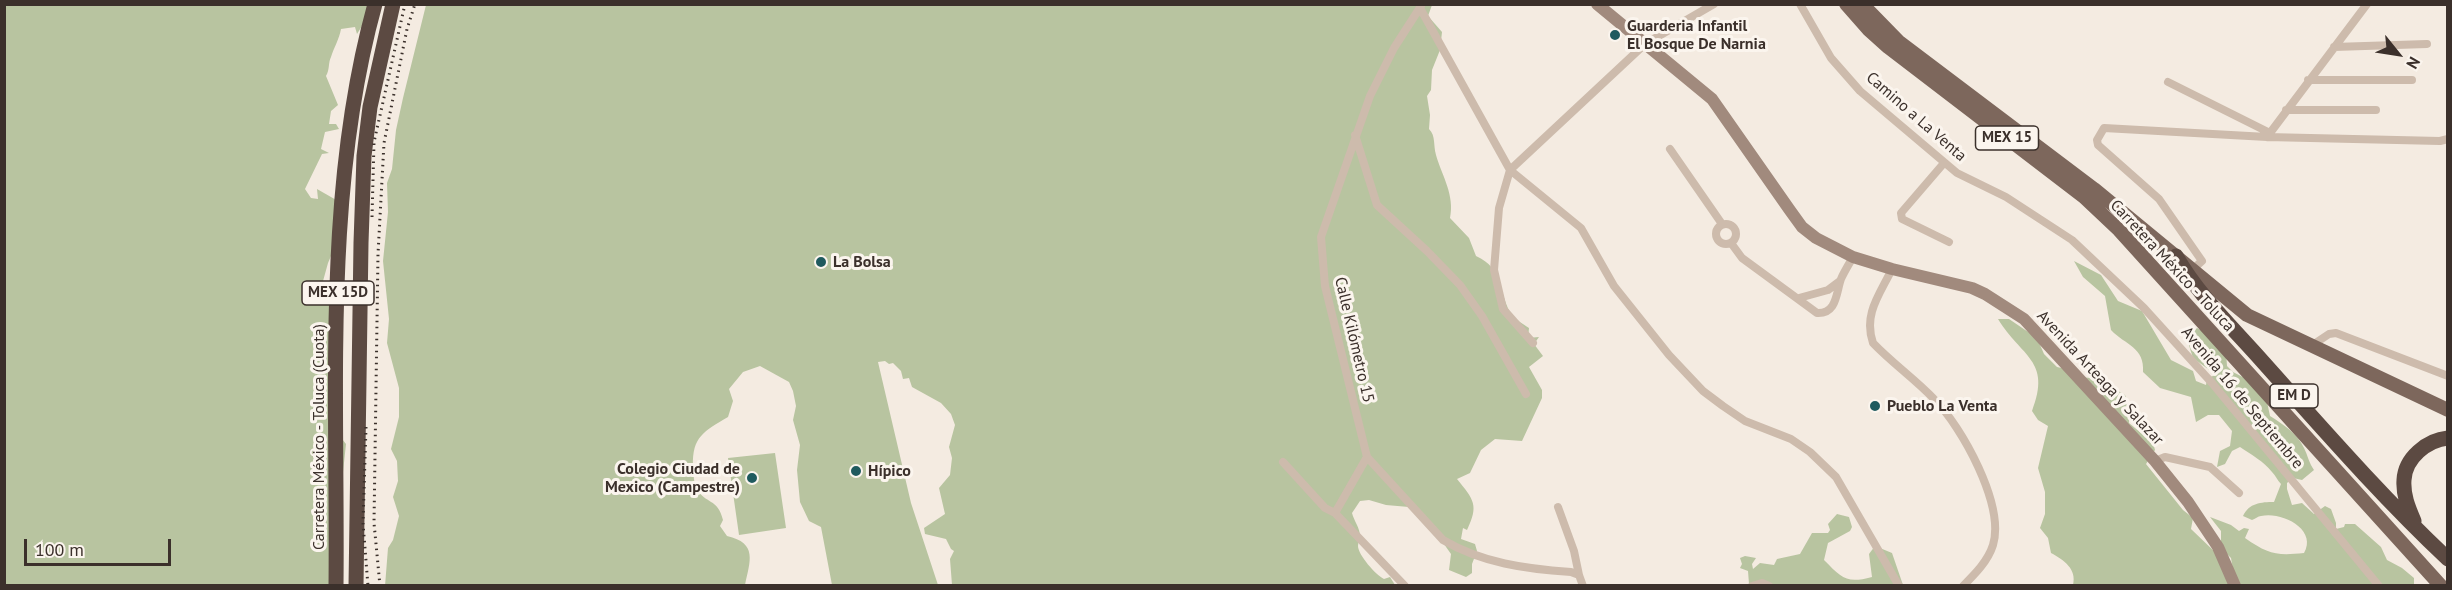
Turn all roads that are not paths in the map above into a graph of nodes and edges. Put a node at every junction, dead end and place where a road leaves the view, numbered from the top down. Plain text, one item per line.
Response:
1 (375, 4) edge
2 (393, 4) edge
3 (1597, 4) edge
4 (1714, 4) edge
5 (1800, 4) edge
6 (1846, 4) edge
7 (1862, 4) edge
8 (2367, 4) edge
9 (1421, 6) edge
10 (1645, 44) junction
11 (2427, 44) dead end
12 (2334, 47) junction
13 (2308, 80) junction
14 (2412, 80) dead end
15 (2168, 82) dead end
16 (2286, 110) junction
17 (2376, 110) dead end
18 (1355, 135) junction
19 (2268, 135) junction
20 (2448, 139) edge
21 (1670, 149) dead end
22 (1944, 163) junction
23 (1510, 170) junction
24 (1722, 224) junction
25 (2072, 240) joint
26 (1731, 243) junction
27 (1949, 243) dead end
28 (2176, 256) junction
29 (1853, 257) junction
30 (1892, 269) junction
31 (2192, 270) junction
32 (1840, 280) junction
33 (1799, 298) junction
34 (1533, 343) dead end
35 (2311, 346) junction
36 (2448, 376) edge
37 (1526, 394) dead end
38 (2448, 410) edge
39 (2448, 438) edge
40 (1367, 457) junction
41 (1283, 462) dead end
42 (2155, 462) junction
43 (2239, 494) dead end
44 (1558, 507) dead end
45 (1335, 513) junction
46 (2418, 532) junction
47 (2448, 559) edge
48 (1579, 575) junction
49 (336, 585) edge
50 (356, 585) edge
51 (1405, 585) edge
52 (1583, 585) edge
53 (1752, 585) edge
54 (1769, 585) edge
55 (1899, 585) edge
56 (1963, 585) edge
57 (2235, 585) edge
58 (2379, 585) edge
59 (2441, 585) edge

1 - 49 highway, Carretera México - Toluca (Cuota) / MEX 15D
2 - 50 highway, MEX 15D
3 - 10 street, Avenida Arteaga y Salazar
4 - 10 street
5 - 22 street, Camino a La Venta
6 - 59 main road, Carretera México - Toluca / MEX 15
7 - 28 main road, Carretera México - Toluca / MEX 15
8 - 12 street
9 - 18 street, Calle Kilómetro 15
9 - 23 street
10 - 23 street
10 - 29 street, Avenida Arteaga y Salazar
11 - 12 street
12 - 13 street
13 - 14 street
13 - 16 street
15 - 19 street
16 - 17 street
16 - 19 street
18 - 37 street
18 - 40 street, Calle Kilómetro 15
19 - 20 street
19 - 31 street
21 - 24 street
22 - 25 street, Camino a La Venta
22 - 27 street
23 - 34 street
23 - 55 street
24 - 26 street
24 - 26 street
25 - 58 street, Avenida 16 de Septiembre
26 - 33 street
28 - 31 main road, Carretera México - Toluca / MEX 15
28 - 46 highway, EM D
29 - 30 street, Avenida Arteaga y Salazar
29 - 32 street
30 - 42 street, Avenida Arteaga y Salazar
30 - 56 street
31 - 35 main road, Carretera México - Toluca / MEX 15
32 - 33 street
32 - 33 street
35 - 36 street
35 - 38 main road, Carretera México - Toluca / MEX 15
39 - 46 highway
40 - 45 street
40 - 48 street
41 - 45 street
42 - 43 street
42 - 57 street, Avenida Arteaga y Salazar
44 - 48 street
45 - 51 street
46 - 47 highway, EM D
48 - 52 street
53 - 54 street

